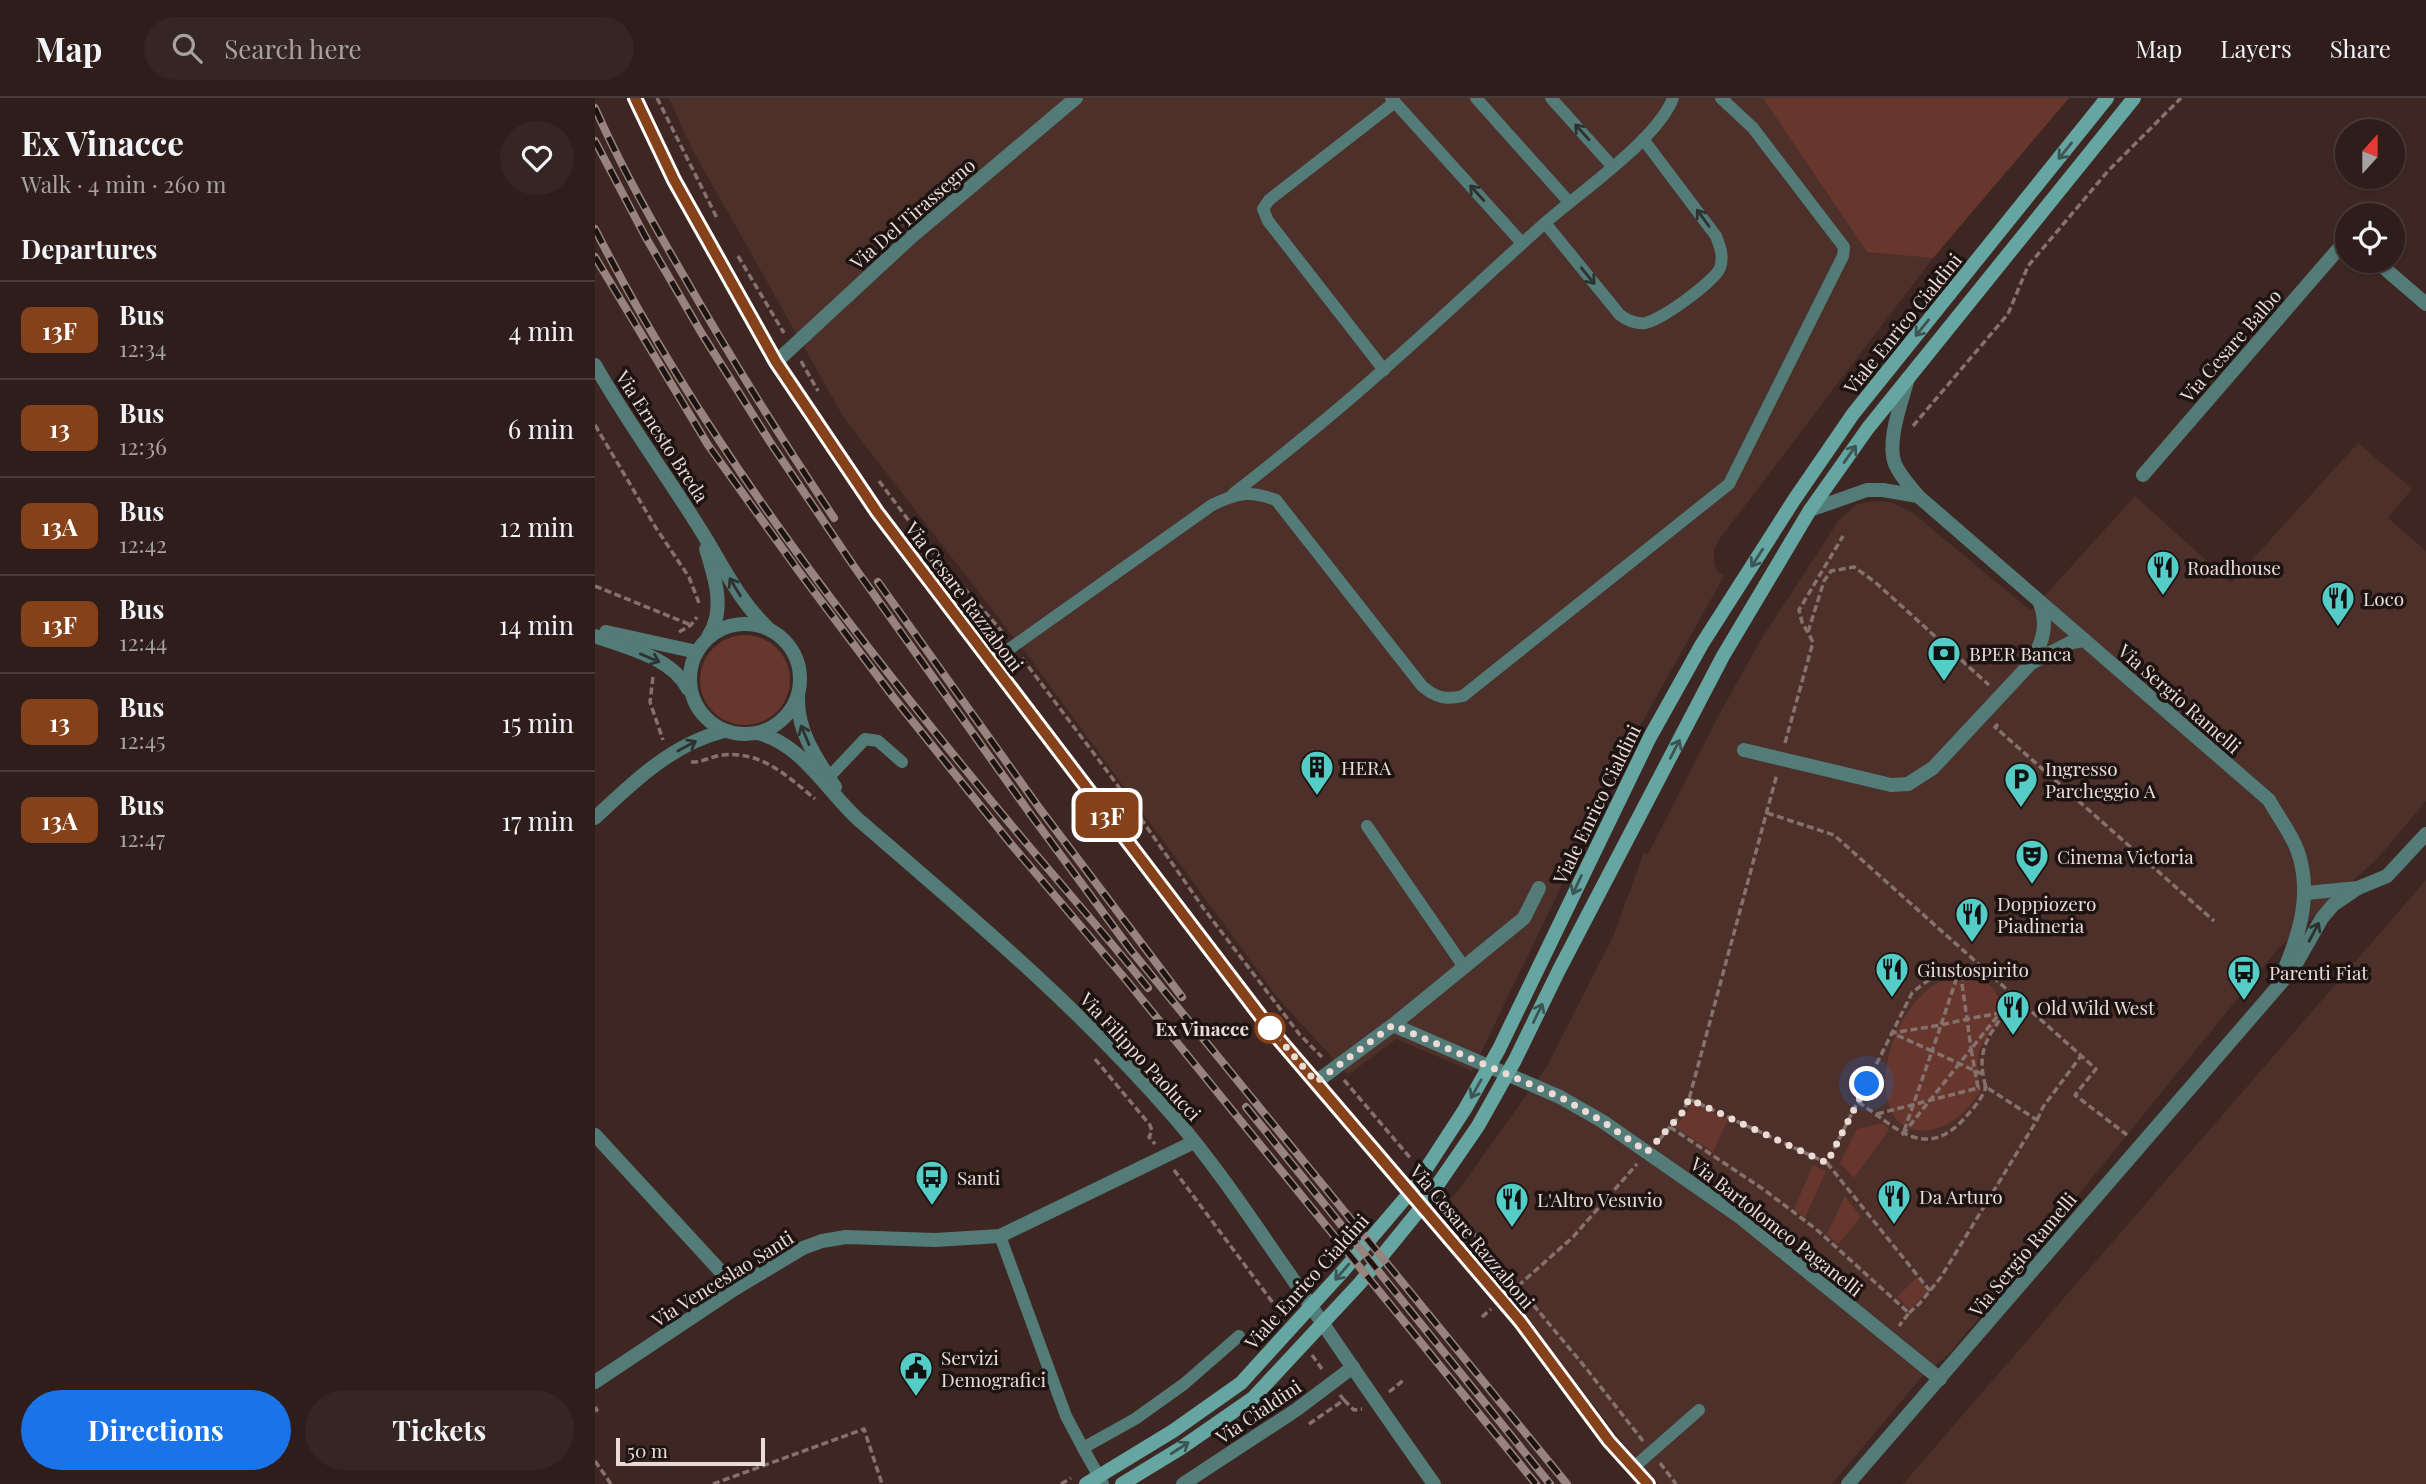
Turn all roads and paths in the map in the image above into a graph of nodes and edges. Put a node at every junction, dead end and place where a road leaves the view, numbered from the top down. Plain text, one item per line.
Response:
1 (635, 98) edge
2 (657, 98) edge
3 (1076, 98) edge
4 (1476, 98) edge
5 (1551, 98) edge
6 (1673, 98) edge
7 (1721, 98) edge
8 (2108, 98) edge
9 (2134, 98) edge
10 (2182, 98) edge
11 (1393, 100) edge
12 (1643, 139) junction
13 (1612, 166) junction
14 (1569, 202) junction
15 (717, 219) dead end
16 (1545, 223) junction
17 (1522, 243) junction
18 (2335, 253) edge
19 (737, 254) dead end
20 (2389, 273) edge
21 (2426, 304) edge
22 (792, 347) junction
23 (776, 362) junction
24 (595, 365) edge
25 (1384, 370) junction
26 (1908, 377) junction
27 (824, 402) dead end
28 (595, 425) edge
29 (1912, 428) dead end
30 (2143, 475) dead end
31 (875, 476) dead end
32 (1918, 496) junction
33 (1229, 497) junction
34 (1810, 510) junction
35 (700, 528) junction
36 (1843, 537) dead end
37 (595, 586) edge
38 (2040, 602) junction
39 (691, 625) junction
40 (595, 630) edge
41 (1808, 632) junction
42 (595, 636) edge
43 (780, 637) junction
44 (671, 638) dead end
45 (2084, 640) junction
46 (701, 646) junction
47 (1013, 646) junction
48 (991, 662) junction
49 (2031, 663) junction
50 (652, 679) dead end
51 (798, 691) junction
52 (2001, 695) junction
53 (693, 697) junction
54 (2000, 722) dead end
55 (724, 731) junction
56 (757, 733) junction
57 (661, 738) dead end
58 (1744, 750) dead end
59 (1781, 759) junction
60 (902, 762) dead end
61 (693, 764) dead end
62 (829, 777) junction
63 (823, 807) dead end
64 (1767, 813) junction
65 (852, 814) junction
66 (595, 818) edge
67 (1367, 826) dead end
68 (2426, 834) edge
69 (1539, 888) dead end
70 (2358, 888) junction
71 (2306, 893) junction
72 (2214, 921) dead end
73 (1980, 965) junction
74 (1464, 967) junction
75 (1960, 968) junction
76 (2279, 984) junction
77 (2022, 1003) junction
78 (2000, 1013) junction
79 (1967, 1019) junction
80 (1941, 1024) junction
81 (1393, 1025) junction
82 (1892, 1032) junction
83 (1971, 1049) junction
84 (1932, 1051) junction
85 (2081, 1056) junction
86 (1095, 1059) dead end
87 (1959, 1064) junction
88 (1333, 1069) junction
89 (1975, 1071) junction
90 (1982, 1073) junction
91 (1316, 1082) junction
92 (1986, 1087) junction
93 (1978, 1088) junction
94 (1689, 1099) junction
95 (1858, 1102) junction
96 (1929, 1102) junction
97 (1912, 1105) junction
98 (1877, 1114) junction
99 (2036, 1120) junction
100 (1670, 1127) junction
101 (1903, 1134) junction
102 (595, 1135) edge
103 (1194, 1142) junction
104 (2140, 1145) junction
105 (1647, 1152) junction
106 (1164, 1156) junction
107 (1827, 1163) junction
108 (1418, 1168) dead end
109 (1443, 1197) dead end
110 (1000, 1236) junction
111 (1518, 1286) junction
112 (736, 1288) junction
113 (1930, 1290) junction
114 (1502, 1299) junction
115 (1909, 1313) junction
116 (1482, 1317) dead end
117 (1289, 1324) dead end
118 (1239, 1336) dead end
119 (1889, 1338) junction
120 (1306, 1347) dead end
121 (1353, 1367) junction
122 (1940, 1379) junction
123 (595, 1382) edge
124 (1332, 1383) junction
125 (1699, 1410) dead end
126 (1301, 1428) dead end
127 (1083, 1448) junction
128 (1651, 1452) junction
129 (595, 1461) edge
130 (1633, 1468) junction
131 (611, 1484) edge
132 (713, 1484) edge
133 (882, 1484) edge
134 (1086, 1484) edge
135 (1103, 1484) edge
136 (1122, 1484) edge
137 (1183, 1484) edge
138 (1434, 1484) edge
139 (1648, 1484) edge
140 (1676, 1484) edge
141 (1848, 1484) edge

1 - 23 street, Via Cesare Razzaboni
2 - 15 path
3 - 22 street, Via Del Tirassegno
4 - 14 lane
13 -> 5 lane
6 - 12 lane
7 - 33 lane
8 -> 134 main road, Viale Enrico Cialdini
9 - 26 main road, Viale Enrico Cialdini
10 - 29 path
17 -> 11 lane
11 - 25 lane
12 - 13 lane
16 -> 12 lane
13 - 14 lane
14 - 16 lane
16 - 17 lane
17 - 25 lane
18 - 30 street, Via Cesare Balbo
19 - 22 path
20 - 21 street
22 - 23 street, Via Del Tirassegno
22 - 27 path
23 - 48 street, Via Cesare Razzaboni
24 - 35 street, Via Ernesto Breda
25 - 33 lane
26 - 32 street, Via Sergio Ramelli
34 -> 26 main road, Viale Enrico Cialdini
28 - 39 path
31 - 47 path
32 - 34 street
32 - 38 street, Via Sergio Ramelli
33 - 47 lane
136 -> 34 main road, Viale Enrico Cialdini
43 -> 35 street, Via Ernesto Breda
35 - 46 street, Via Ernesto Breda
36 - 41 path
37 - 39 path
38 - 45 street, Via Sergio Ramelli
38 - 49 street
39 - 44 path
40 - 46 street
41 - 52 path
41 - 59 path
42 -> 53 street
43 - 46 street
43 - 51 street
45 - 49 street
45 - 71 street, Via Sergio Ramelli
46 - 53 street
47 - 48 lane
47 - 88 path
48 - 91 street, Via Cesare Razzaboni
49 - 52 street
50 - 57 path
51 - 56 street
62 -> 51 street, Via Filippo Paolucci
52 - 59 street
53 - 55 street
54 - 72 path
55 - 56 street
66 -> 55 street
56 - 65 street, Via Filippo Paolucci
58 - 59 street
59 - 64 path
60 - 62 lane
61 - 63 path
62 - 65 street, Via Filippo Paolucci
64 - 73 path
64 - 94 path
65 - 103 street, Via Filippo Paolucci
67 - 74 lane
68 - 70 street
69 - 74 street
70 - 71 street
76 -> 70 street, Via Sergio Ramelli
71 - 76 street, Via Sergio Ramelli
73 - 75 path
73 - 77 path
74 - 81 street
75 - 79 path
75 - 80 path
75 - 82 path
76 - 104 street, Via Sergio Ramelli
77 - 78 path
77 - 85 path
78 - 79 path
78 - 83 path
78 - 90 path
79 - 80 path
79 - 83 path
80 - 82 path
80 - 84 path
81 - 88 street
81 - 105 street, Via Bartolomeo Paganelli
82 - 84 path
82 - 95 path
83 - 87 path
83 - 89 path
84 - 87 path
84 - 97 path
85 - 99 path
85 - 104 path
86 - 106 path
87 - 89 path
87 - 96 path
88 - 91 street
88 - 108 path
89 - 90 path
89 - 93 path
90 - 92 path
91 - 114 street, Via Cesare Razzaboni
92 - 93 path
92 - 99 path
92 - 101 path
93 - 96 path
94 - 100 path
94 - 107 path
95 - 98 path
95 - 107 path
96 - 97 path
96 - 101 path
97 - 98 path
97 - 101 path
98 - 101 path
99 - 113 path
100 - 105 path
100 - 115 path
102 - 112 street
103 - 106 street, Via Venceslao Santi
103 - 121 street, Via Filippo Paolucci
104 - 122 street, Via Sergio Ramelli
105 - 111 path
105 - 119 street, Via Bartolomeo Paganelli
106 - 110 street, Via Venceslao Santi
106 - 117 path
107 - 113 path
109 - 111 path
110 - 112 street, Via Venceslao Santi
110 - 127 lane
111 - 114 path
111 - 128 path
112 - 123 street, Via Venceslao Santi
113 - 115 path
114 - 116 path
114 - 130 street, Via Cesare Razzaboni
115 - 119 path
118 - 127 lane
119 - 122 street, Via Bartolomeo Paganelli
120 - 124 path
121 - 124 street, Via Cialdini
121 - 138 street, Via Filippo Paolucci
122 - 141 street, Via Sergio Ramelli
124 - 126 path
124 - 137 street, Via Cialdini
125 - 128 lane
127 - 135 lane
128 - 130 lane
128 - 140 path
129 - 131 path
130 - 139 street, Via Cesare Razzaboni
132 - 133 path

